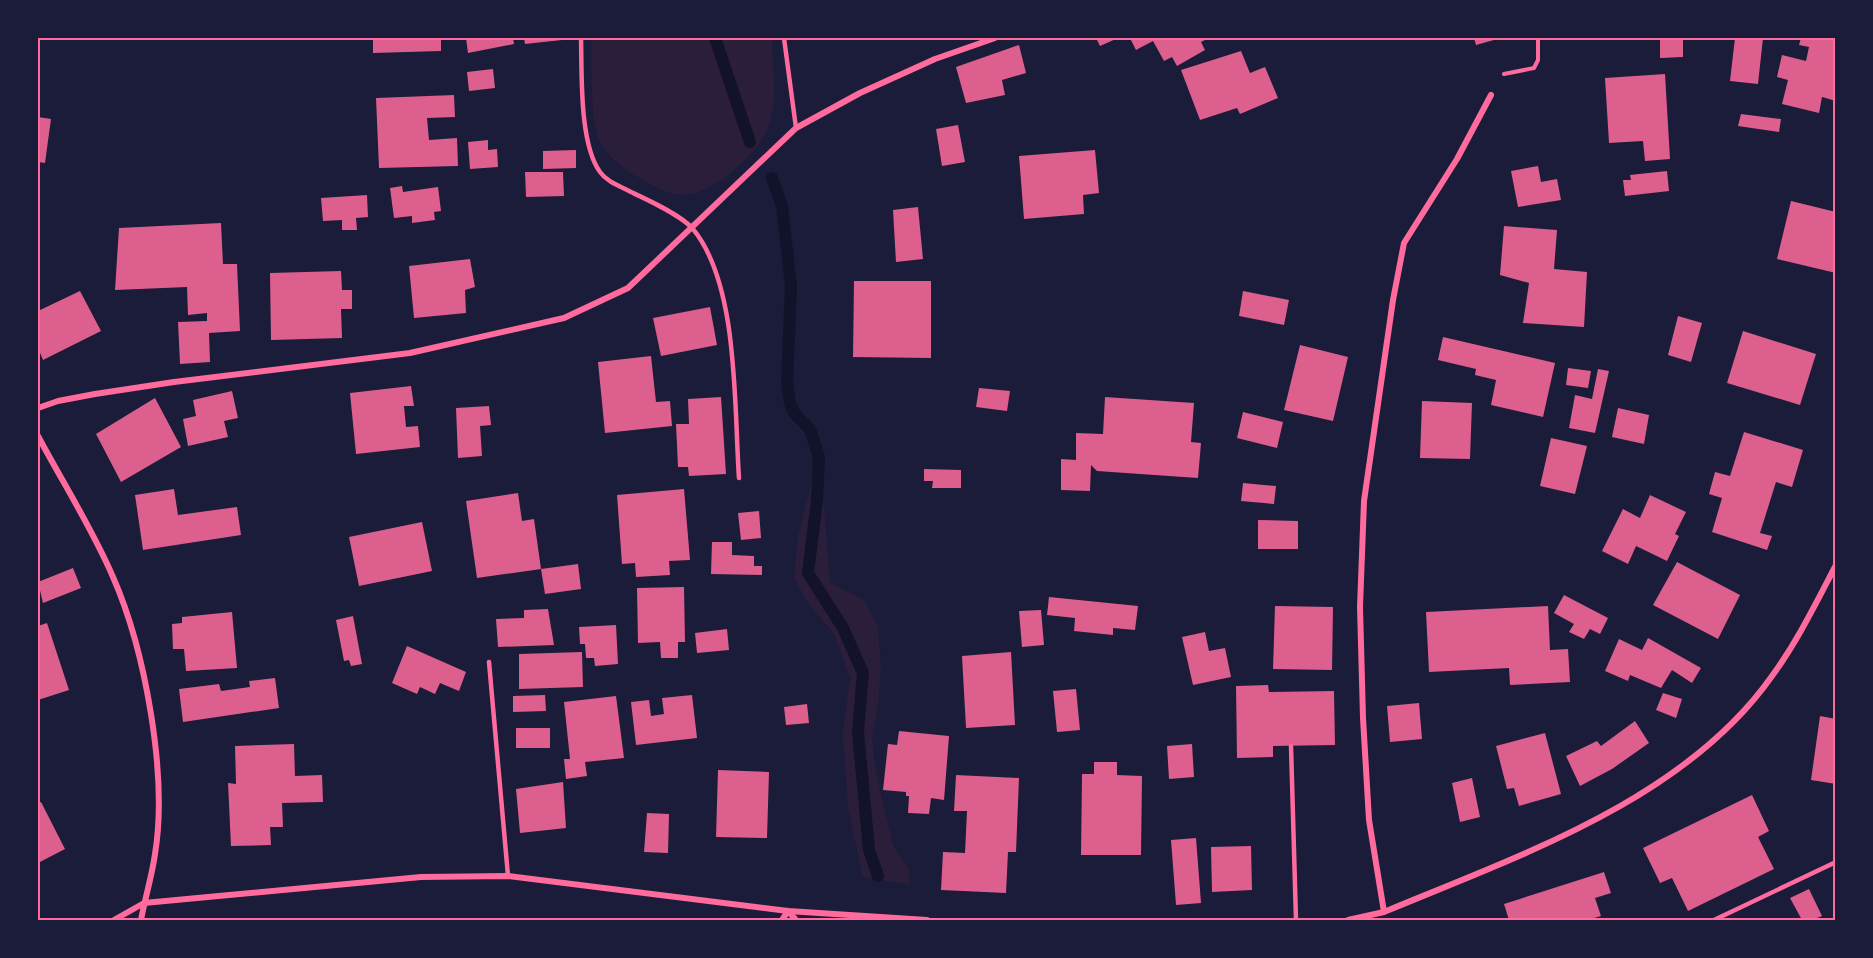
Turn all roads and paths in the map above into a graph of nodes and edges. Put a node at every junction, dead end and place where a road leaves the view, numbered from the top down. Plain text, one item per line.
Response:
1 (581, 38) edge
2 (784, 38) edge
3 (995, 38) edge
4 (1538, 38) edge
5 (1491, 95) joint
6 (796, 128) junction
7 (692, 228) junction
8 (38, 408) edge
9 (38, 436) edge
10 (739, 477) dead end
11 (1836, 566) edge
12 (489, 662) dead end
13 (1291, 746) dead end
14 (1836, 862) edge
15 (508, 876) junction
16 (144, 903) junction
17 (788, 911) junction
18 (1384, 912) junction
19 (114, 921) edge
20 (141, 921) edge
21 (782, 921) edge
22 (796, 921) edge
23 (927, 921) edge
24 (1296, 921) edge
25 (1348, 921) edge
26 (1384, 921) edge
27 (1714, 921) edge

1 - 7 lane
2 - 6 lane
3 - 6 street
4 - 5 path
5 - 18 street
6 - 7 street
7 - 8 street
7 - 10 lane
9 - 16 street
11 - 18 street
12 - 15 lane
13 - 24 lane
14 - 27 lane
15 - 16 street
15 - 17 street
16 - 19 street
16 - 20 street
17 - 21 street
17 - 22 street
17 - 23 street
18 - 25 street
18 - 26 lane

